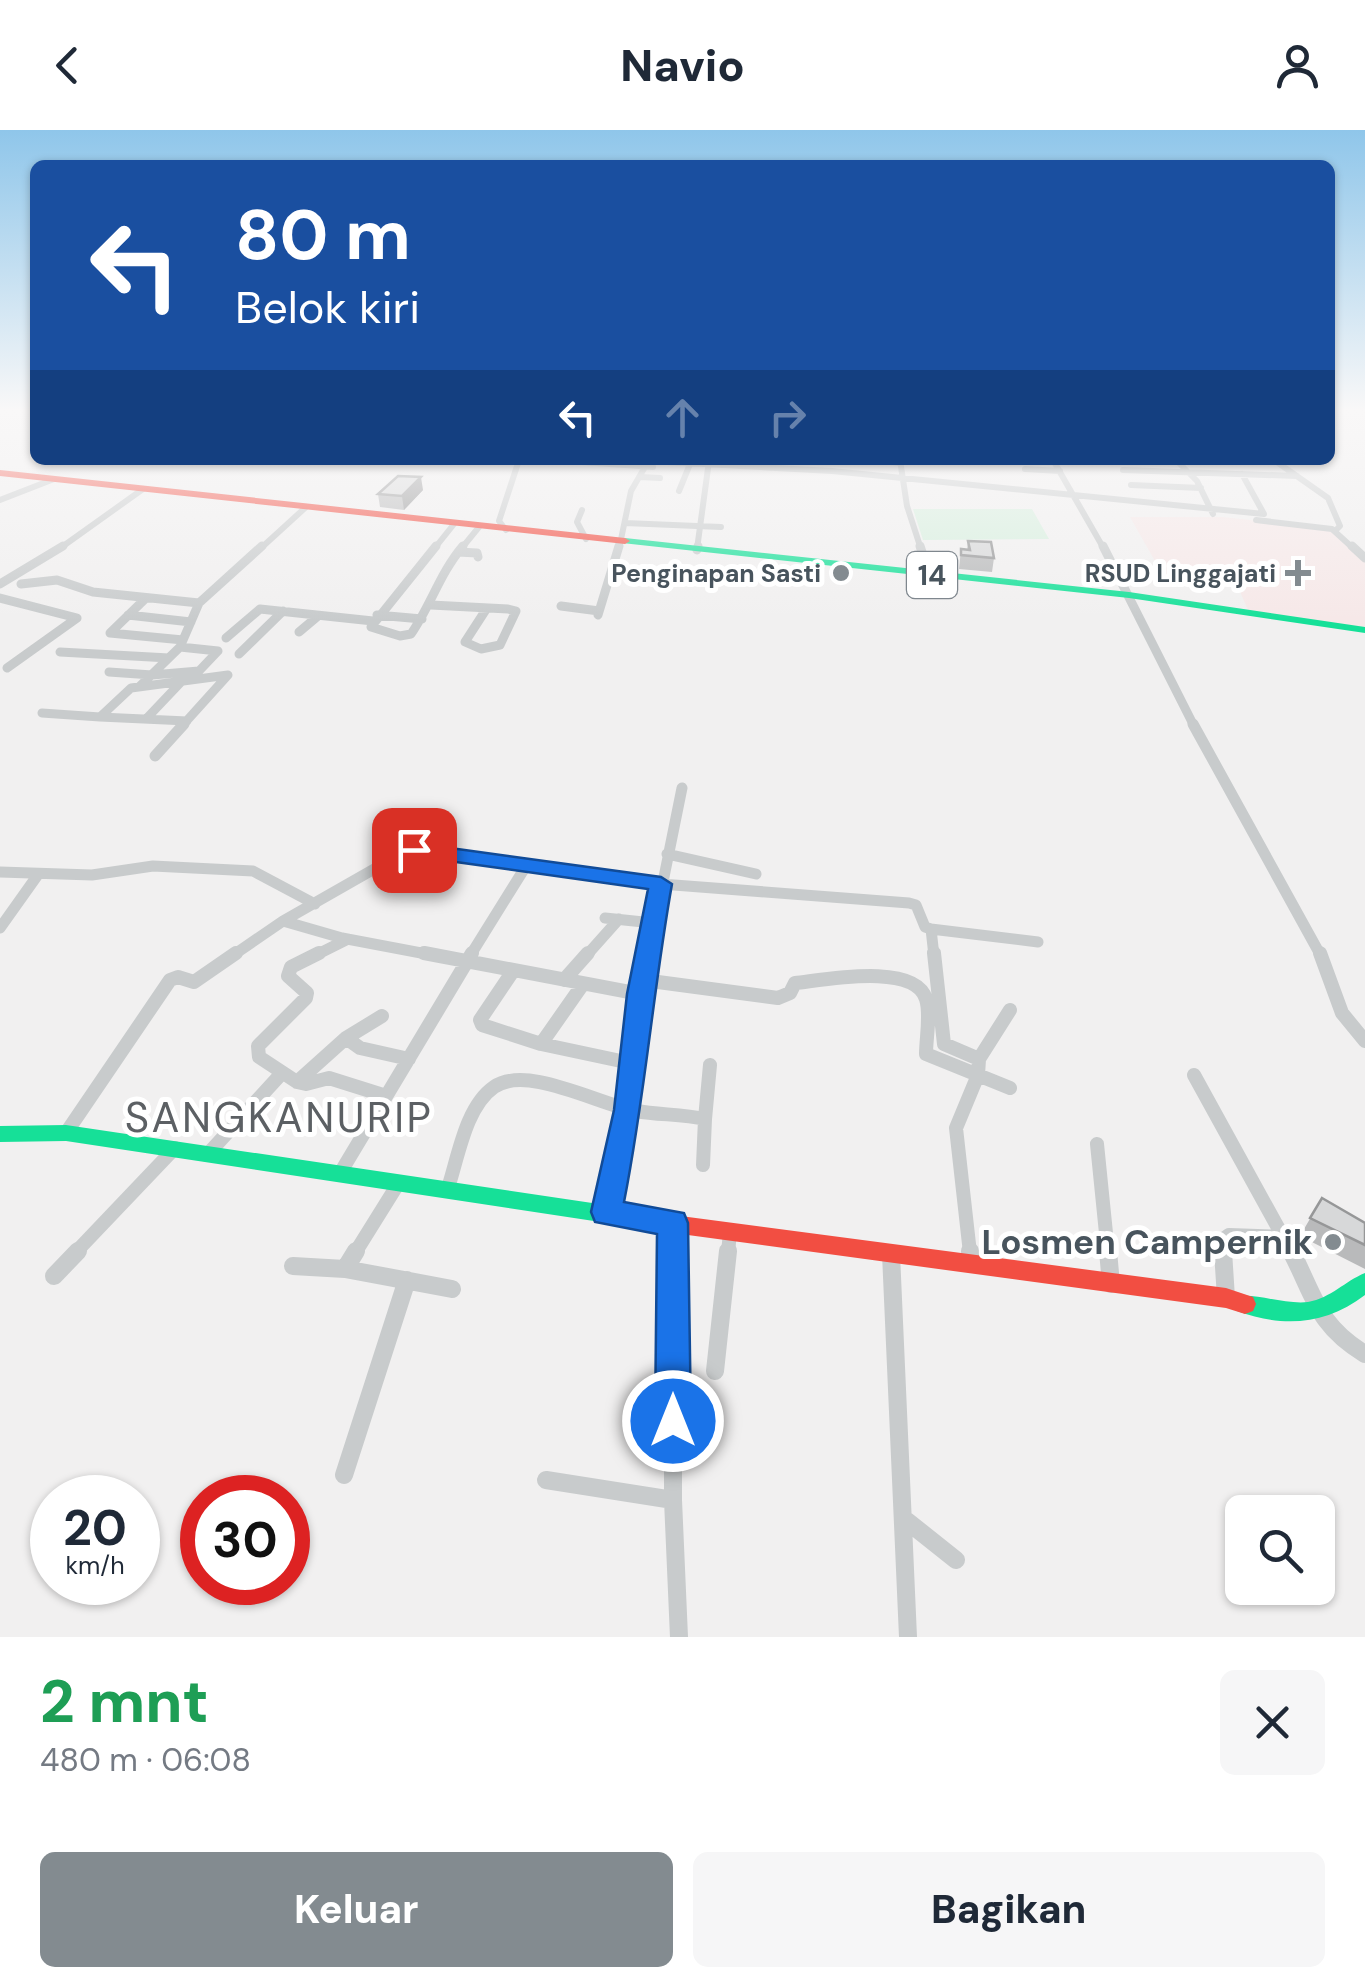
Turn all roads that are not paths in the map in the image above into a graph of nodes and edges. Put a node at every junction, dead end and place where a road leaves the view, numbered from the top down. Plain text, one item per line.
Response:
1 (39, 480) edge
2 (85, 480) edge
3 (512, 480) edge
4 (638, 480) edge
5 (683, 480) edge
6 (707, 480) edge
7 (902, 480) edge
8 (906, 480) edge
9 (1067, 480) edge
10 (1129, 480) edge
11 (1196, 480) edge
12 (1245, 480) edge
13 (1284, 480) edge
14 (1303, 480) edge
15 (1131, 486) junction
16 (1202, 488) junction
17 (1297, 488) dead end
18 (143, 489) junction
19 (679, 491) dead end
20 (1077, 496) junction
21 (0, 500) edge
22 (1139, 502) junction
23 (306, 506) junction
24 (582, 510) dead end
25 (1210, 510) junction
26 (1265, 518) junction
27 (454, 524) junction
28 (625, 524) junction
29 (702, 526) junction
30 (721, 527) dead end
31 (492, 528) junction
32 (1336, 530) junction
33 (586, 539) junction
34 (621, 542) junction
35 (697, 550) junction
36 (458, 552) junction
37 (478, 557) dead end
38 (1365, 558) edge
39 (930, 574) junction
40 (0, 584) edge
41 (21, 584) dead end
42 (1129, 595) junction
43 (0, 598) edge
44 (146, 598) junction
45 (199, 603) junction
46 (432, 605) junction
47 (561, 606) dead end
48 (487, 608) junction
49 (283, 612) junction
50 (128, 615) junction
51 (318, 616) junction
52 (422, 619) junction
53 (379, 620) junction
54 (192, 622) junction
55 (1365, 630) edge
56 (298, 632) dead end
57 (252, 642) junction
58 (182, 644) junction
59 (60, 652) dead end
60 (239, 654) dead end
61 (169, 658) junction
62 (6, 668) dead end
63 (109, 672) dead end
64 (152, 674) junction
65 (183, 680) junction
66 (140, 687) junction
67 (42, 712) dead end
68 (100, 717) junction
69 (146, 719) junction
70 (187, 722) junction
71 (156, 756) dead end
72 (682, 788) dead end
73 (667, 854) junction
74 (526, 866) junction
75 (0, 872) edge
76 (756, 874) dead end
77 (36, 876) junction
78 (661, 884) junction
79 (315, 904) junction
80 (283, 921) junction
81 (653, 923) junction
82 (0, 928) edge
83 (930, 929) junction
84 (348, 938) junction
85 (1038, 942) dead end
86 (468, 963) junction
87 (512, 971) junction
88 (564, 980) junction
89 (582, 984) junction
90 (641, 987) junction
91 (1010, 1010) dead end
92 (382, 1016) dead end
93 (346, 1038) junction
94 (1365, 1041) edge
95 (541, 1044) junction
96 (409, 1059) junction
97 (635, 1064) junction
98 (710, 1065) dead end
99 (979, 1067) junction
100 (282, 1073) junction
101 (1194, 1075) dead end
102 (297, 1082) junction
103 (1010, 1088) dead end
104 (383, 1096) junction
105 (628, 1110) junction
106 (705, 1119) junction
107 (66, 1133) junction
108 (0, 1134) edge
109 (1098, 1144) dead end
110 (175, 1148) junction
111 (207, 1155) junction
112 (703, 1164) dead end
113 (339, 1176) junction
114 (398, 1184) junction
115 (447, 1190) junction
116 (606, 1212) junction
117 (673, 1223) junction
118 (730, 1232) junction
119 (1284, 1237) junction
120 (891, 1254) junction
121 (971, 1264) junction
122 (292, 1266) dead end
123 (345, 1269) junction
124 (54, 1276) dead end
125 (407, 1280) junction
126 (1365, 1282) edge
127 (1110, 1284) junction
128 (452, 1289) dead end
129 (1226, 1298) junction
130 (1319, 1315) junction
131 (1365, 1354) edge
132 (715, 1371) dead end
133 (344, 1474) dead end
134 (546, 1480) dead end
135 (673, 1500) junction
136 (907, 1521) junction
137 (956, 1560) dead end
138 (679, 1637) edge
139 (908, 1637) edge

1 - 21 street
2 - 18 main road, 14
3 - 31 street
4 - 28 street
5 - 19 street
6 - 29 street
7 - 39 street
8 - 20 street
9 - 20 street
10 - 15 street
11 - 16 street
12 - 26 street
13 - 17 street
14 - 32 street
15 - 16 street
15 - 22 street
16 - 25 street
18 - 23 main road, 14
18 - 40 street
20 - 22 street
20 - 42 street
22 - 25 street
23 - 27 main road, 14
23 - 45 street
24 - 33 street
25 - 26 street
26 - 32 street
27 - 31 main road, 14
27 - 53 street
28 - 29 street
28 - 34 street
29 - 30 street
29 - 35 street
31 - 33 main road, 14
31 - 36 street
32 - 38 street
33 - 34 main road, 14
34 - 35 main road, 14
34 - 47 street
35 - 39 main road, 14
36 - 37 street
36 - 46 street
39 - 42 main road, 14
41 - 44 street
42 - 55 main road, 14
42 - 94 street
43 - 62 street
44 - 45 street
44 - 50 street
45 - 54 street
46 - 48 street
46 - 52 street
48 - 48 street
49 - 51 street
49 - 57 street
49 - 57 street
50 - 54 street
50 - 58 street
51 - 53 street
51 - 56 street
52 - 53 street
52 - 53 street
54 - 58 street
57 - 60 street
58 - 61 street
58 - 64 street
59 - 61 street
61 - 64 street
63 - 64 street
64 - 66 street
65 - 66 street
65 - 69 street
65 - 70 street
66 - 68 street
67 - 68 street
68 - 69 street
69 - 70 street
70 - 71 street
72 - 73 street
73 - 76 street
73 - 78 street
74 - 78 street
74 - 79 street
74 - 86 street
75 - 77 street
77 - 79 street
77 - 82 street
78 - 81 street
78 - 83 street
79 - 80 street
80 - 84 street
80 - 107 street
81 - 88 street
81 - 90 street
83 - 85 street
83 - 99 street
84 - 86 street
84 - 100 street
86 - 87 street
86 - 96 street
87 - 88 street
87 - 95 street
88 - 89 street
89 - 90 street
89 - 95 street
90 - 97 street
90 - 99 street
91 - 99 street
92 - 93 street
93 - 96 street
93 - 102 street
95 - 97 street
96 - 104 street
97 - 105 street
98 - 106 street
99 - 103 street
99 - 121 street
100 - 102 street
100 - 111 street
101 - 119 street
102 - 104 street
104 - 113 street
105 - 106 street
105 - 115 street
105 - 116 street
106 - 112 street
107 - 108 main road
107 - 110 main road
109 - 127 street
110 - 111 main road
110 - 124 street
111 - 113 main road
113 - 114 main road
114 - 115 main road
114 - 123 street
115 - 116 main road
116 - 117 main road
117 - 118 main road
117 - 135 street
118 - 120 main road
118 - 132 street
119 - 129 street
119 - 130 street
120 - 121 main road
120 - 136 street
121 - 127 main road
122 - 123 street
123 - 125 street
125 - 128 street
125 - 133 street
126 - 130 main road
127 - 129 main road
129 - 130 main road
130 - 131 street
134 - 135 street
135 - 138 street
136 - 137 street
136 - 139 street

